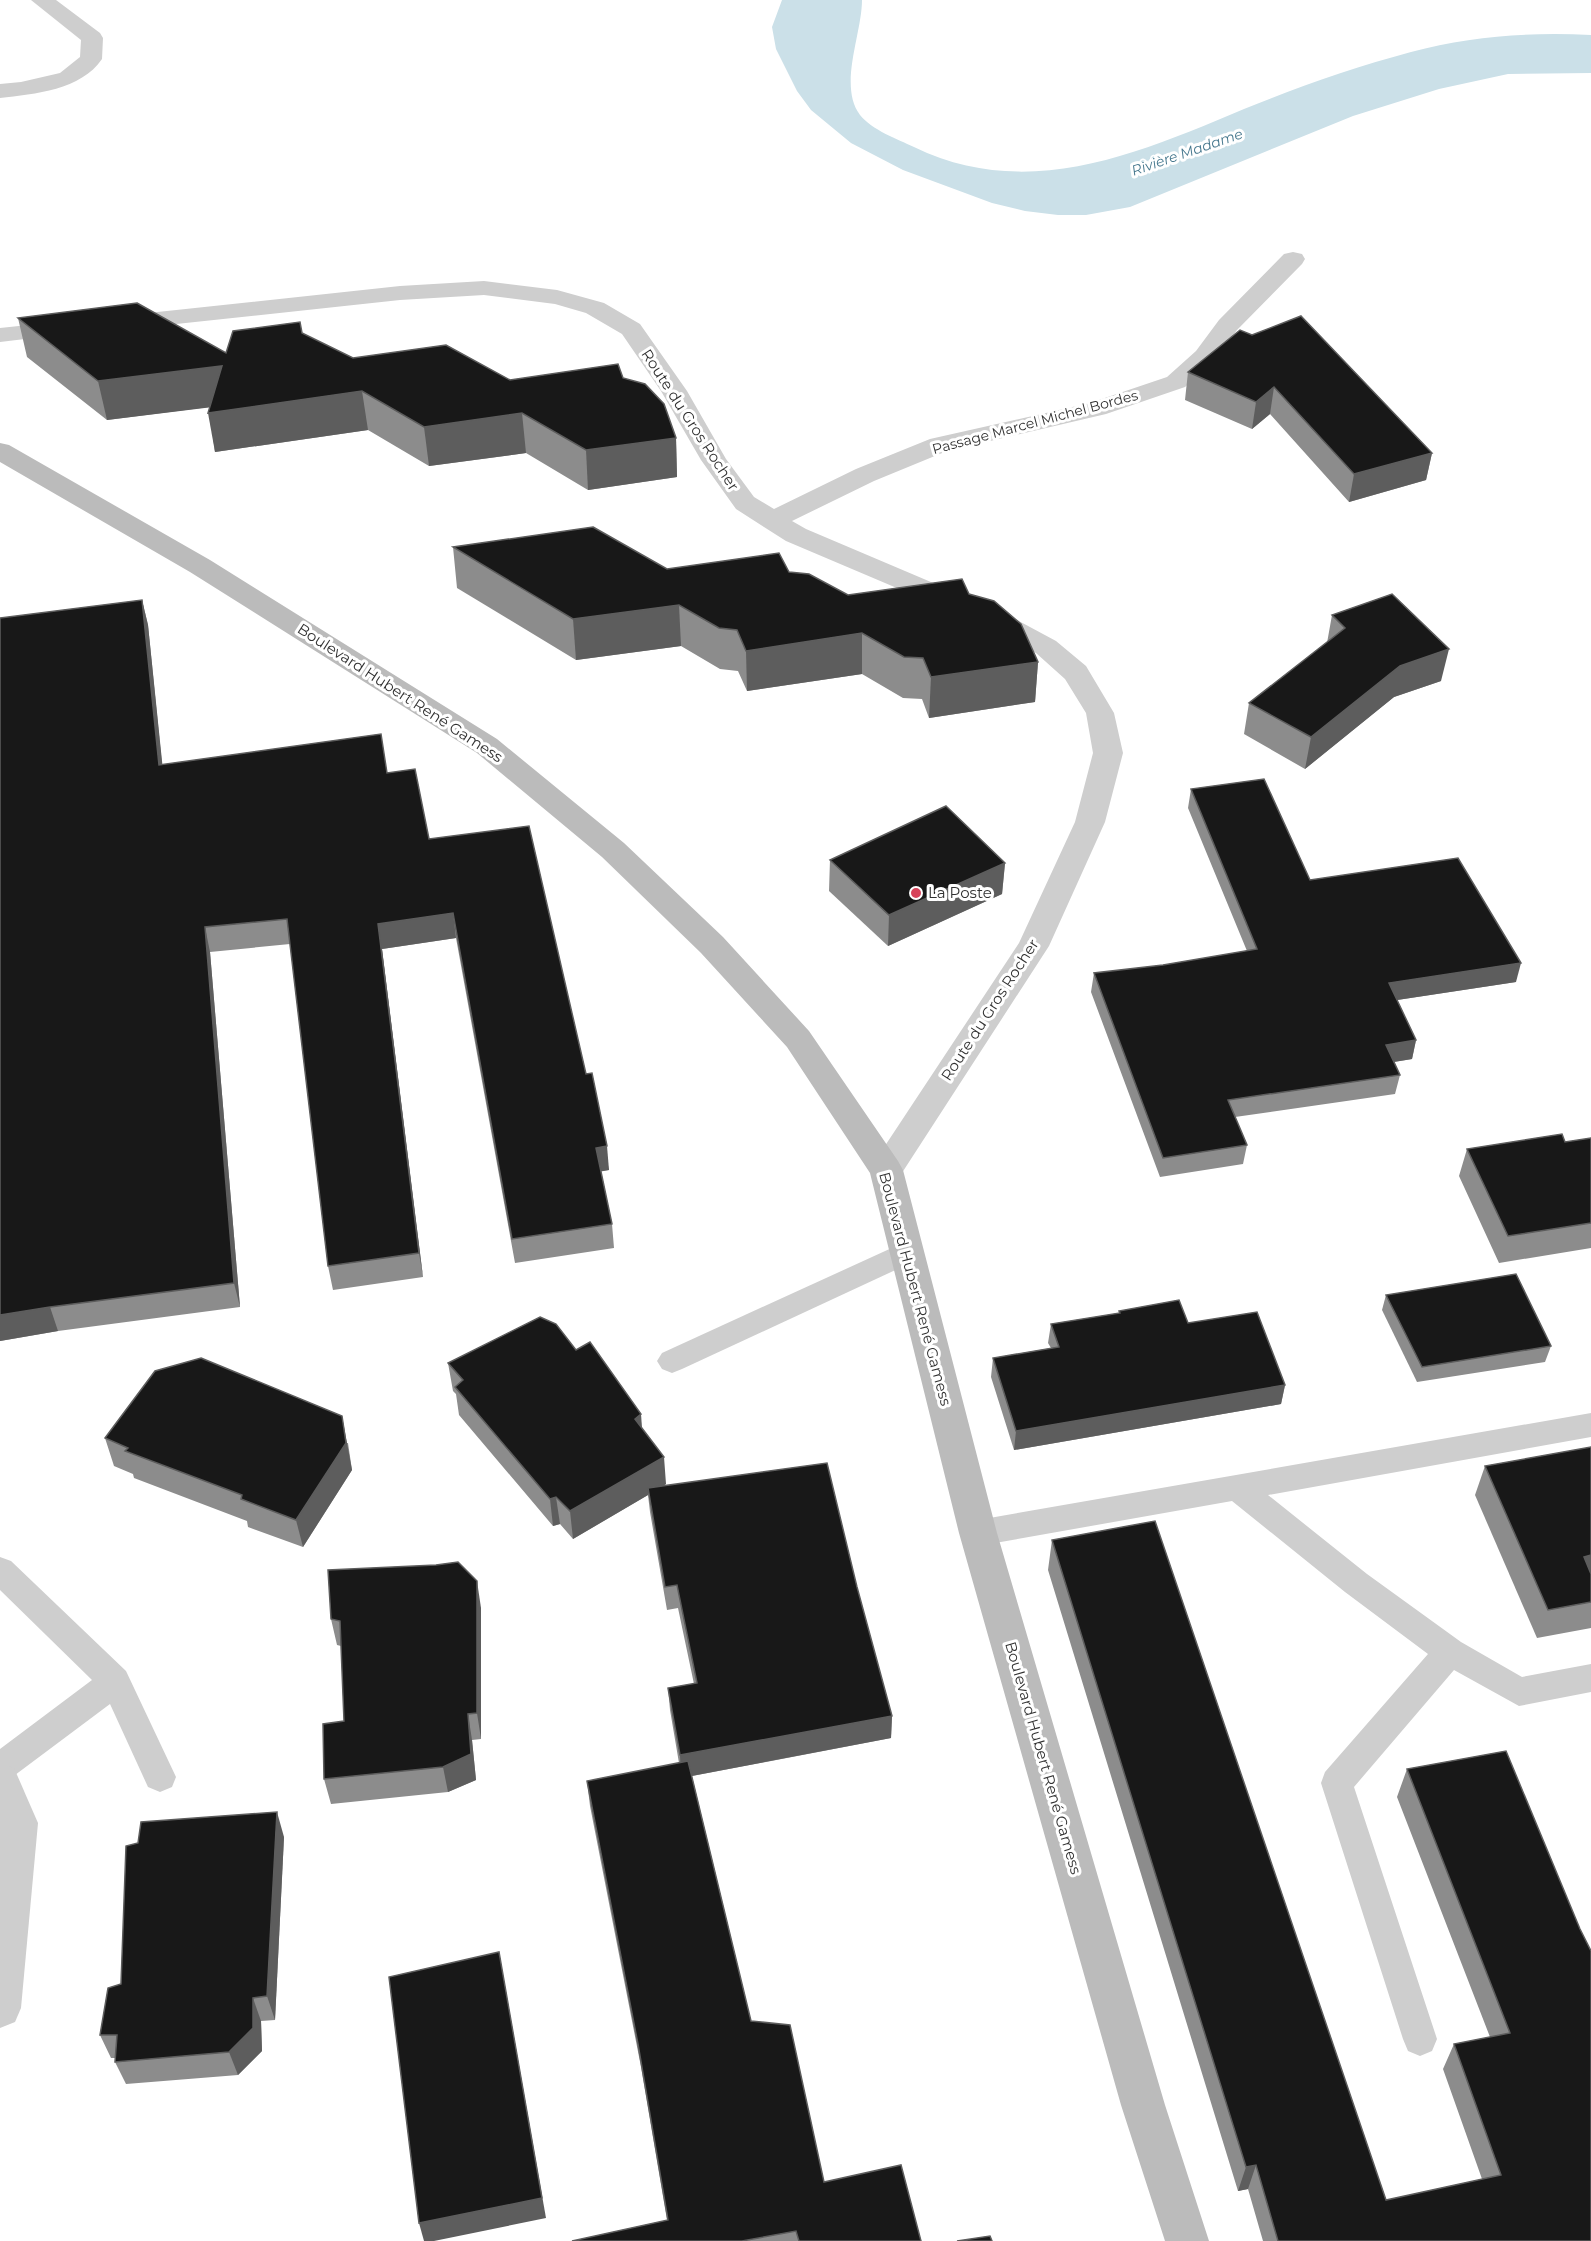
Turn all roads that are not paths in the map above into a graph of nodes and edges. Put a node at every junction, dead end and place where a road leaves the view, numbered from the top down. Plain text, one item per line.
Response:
1 (42, 0) edge
2 (0, 91) edge
3 (1293, 259) dead end
4 (0, 335) edge
5 (0, 451) edge
6 (773, 520) junction
7 (886, 1170) junction
8 (907, 1252) junction
9 (672, 1361) dead end
10 (1591, 1425) edge
11 (1237, 1487) junction
12 (978, 1533) junction
13 (0, 1570) edge
14 (1450, 1652) junction
15 (1591, 1678) edge
16 (115, 1681) junction
17 (0, 1768) edge
18 (160, 1777) dead end
19 (0, 1781) edge
20 (9, 1830) edge
21 (0, 2008) edge
22 (1419, 2039) dead end
23 (1187, 2241) edge

1 - 2 street
3 - 6 street, Passage Marcel Michel Bordes
4 - 6 street, Route du Gros Rocher
5 - 7 street, Boulevard Hubert René Gamess
6 - 7 street, Route du Gros Rocher
7 - 8 street, Boulevard Hubert René Gamess
8 - 9 lane
8 - 12 street, Boulevard Hubert René Gamess
10 - 11 lane
11 - 12 lane
11 - 14 lane
12 - 23 street, Boulevard Hubert René Gamess
13 - 16 lane
14 - 15 lane
14 - 22 lane
16 - 17 lane
16 - 18 lane
19 - 20 street
20 - 21 street

